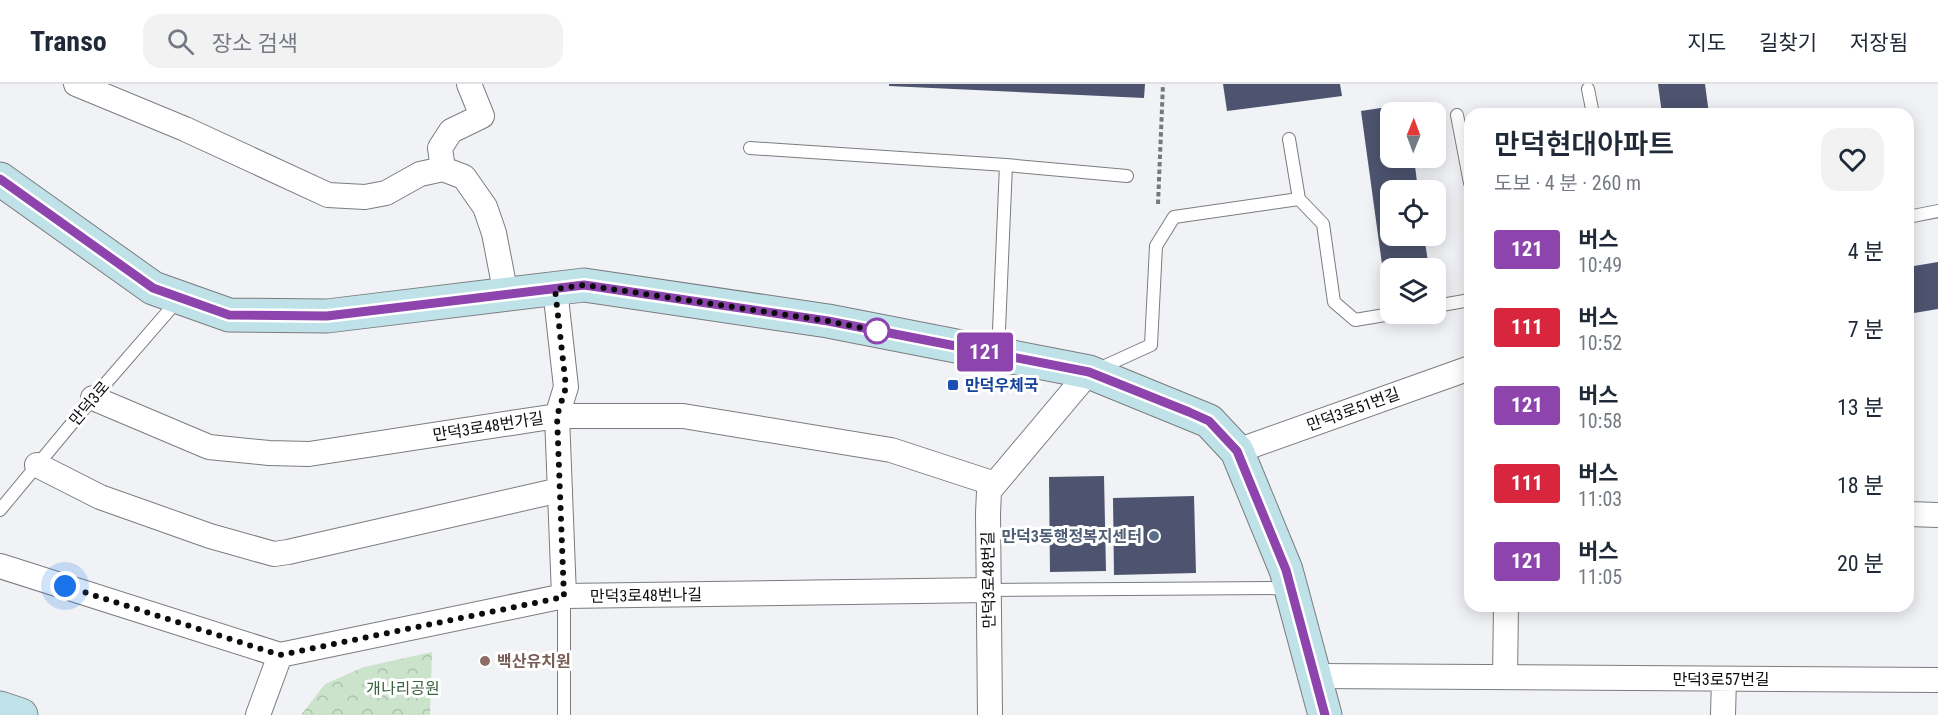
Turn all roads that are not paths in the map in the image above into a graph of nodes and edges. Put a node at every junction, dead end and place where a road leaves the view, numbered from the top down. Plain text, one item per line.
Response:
1 (76, 84) edge
2 (469, 84) edge
3 (1588, 89) dead end
4 (1592, 108) edge
5 (1457, 115) dead end
6 (1289, 139) dead end
7 (750, 148) dead end
8 (1464, 152) edge
9 (1006, 165) junction
10 (443, 169) junction
11 (1127, 176) dead end
12 (0, 179) edge
13 (1299, 199) junction
14 (1938, 211) edge
15 (1914, 216) edge
16 (555, 289) junction
17 (506, 295) junction
18 (180, 297) junction
19 (1464, 301) edge
20 (1446, 304) edge
21 (1380, 316) edge
22 (998, 355) junction
23 (1464, 370) edge
24 (1089, 372) junction
25 (93, 398) junction
26 (557, 416) junction
27 (1237, 451) junction
28 (37, 465) junction
29 (995, 484) junction
30 (560, 490) junction
31 (0, 510) edge
32 (1914, 514) edge
33 (1938, 514) edge
34 (0, 566) edge
35 (1291, 588) junction
36 (988, 590) junction
37 (564, 597) junction
38 (1506, 612) edge
39 (280, 655) junction
40 (1314, 676) junction
41 (1505, 677) junction
42 (1724, 679) junction
43 (1938, 680) edge
44 (0, 708) edge
45 (21, 715) edge
46 (258, 715) edge
47 (564, 715) edge
48 (990, 715) edge
49 (1325, 715) edge
50 (1723, 715) edge

1 - 10 street
2 - 10 street
3 - 4 lane
5 - 8 lane
6 - 13 lane
7 - 9 lane
9 - 11 lane
9 - 22 lane
10 - 17 street
12 - 18 main road
13 - 21 lane
13 - 24 lane
14 - 15 lane
16 - 17 main road
16 - 22 main road
16 - 26 street
17 - 18 main road
18 - 25 lane, 만덕3로
19 - 20 lane
22 - 24 main road
23 - 27 street, 만덕3로51번길
24 - 27 main road
24 - 29 street, 만덕3로48번길
25 - 26 street, 만덕3로48번가길
25 - 28 lane, 만덕3로
26 - 29 street, 만덕3로48번가길
26 - 30 street
27 - 35 main road
28 - 30 street
28 - 31 lane, 만덕3로
29 - 36 street, 만덕3로48번길
30 - 37 street
32 - 33 street
34 - 39 street, 만덕3로48번나길
35 - 36 lane
35 - 40 main road
36 - 37 street, 만덕3로48번나길
36 - 48 street, 만덕3로48번길
37 - 39 street, 만덕3로48번나길
37 - 47 lane
38 - 41 street
39 - 46 street
40 - 41 street, 만덕3로57번길
40 - 49 main road
41 - 42 street, 만덕3로57번길
42 - 43 street, 만덕3로57번길
42 - 50 street
44 - 45 main road

